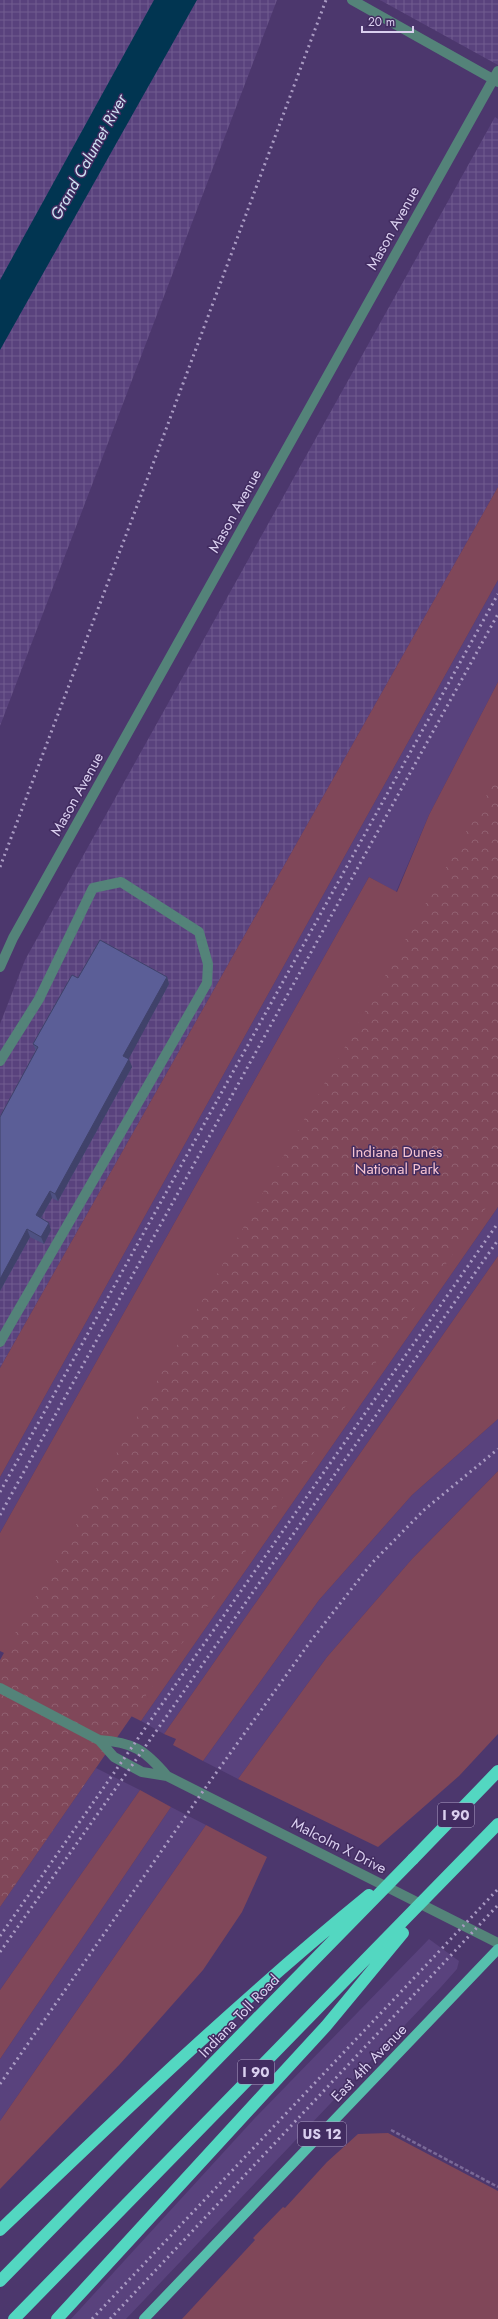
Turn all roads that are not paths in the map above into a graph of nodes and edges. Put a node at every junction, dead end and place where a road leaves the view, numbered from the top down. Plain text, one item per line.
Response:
1 (352, 0) edge
2 (496, 78) edge
3 (0, 967) edge
4 (0, 1061) edge
5 (0, 1342) edge
6 (0, 1688) edge
7 (99, 1740) junction
8 (498, 1771) edge
9 (167, 1776) junction
10 (498, 1824) edge
11 (413, 1859) junction
12 (449, 1875) junction
13 (498, 1943) edge
14 (498, 1948) edge
15 (0, 2230) edge
16 (0, 2282) edge
17 (14, 2319) edge
18 (57, 2319) edge
19 (144, 2319) edge

1 - 2 street
2 - 3 street, Mason Avenue
4 - 5 street
6 - 7 street, Malcolm X Drive
7 - 9 street, Malcolm X Drive
7 - 9 street, Malcolm X Drive
8 - 11 highway, Indiana Toll Road / I 90
9 - 13 street, Malcolm X Drive
10 - 12 highway, I 90, bridge
11 - 15 highway, bridge
11 - 16 highway, Indiana Toll Road / I 90, bridge
12 - 17 highway, I 90, bridge
12 - 18 highway, bridge
14 - 19 main road, East 4th Avenue / US 12

